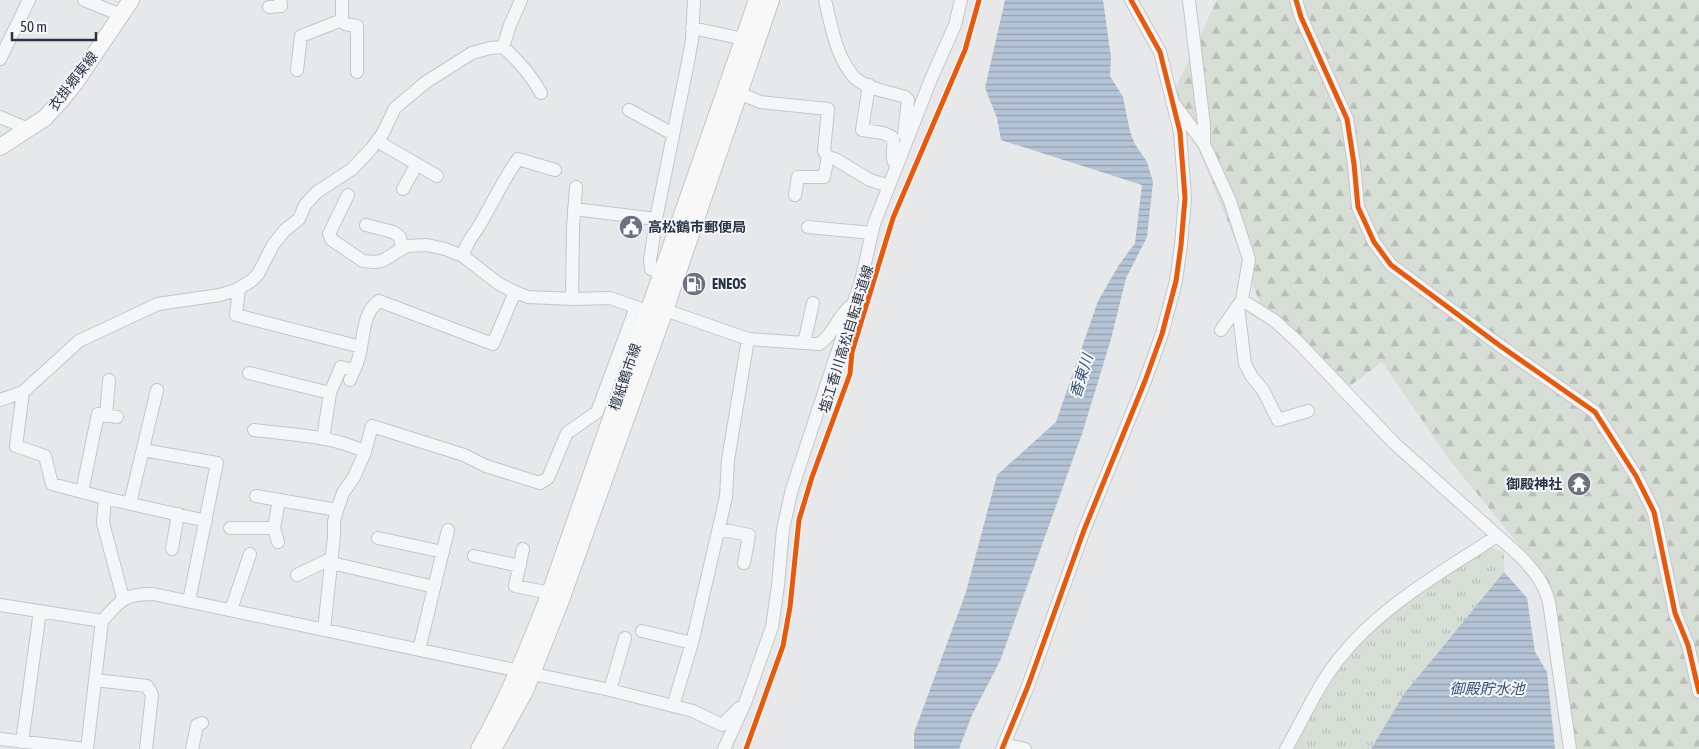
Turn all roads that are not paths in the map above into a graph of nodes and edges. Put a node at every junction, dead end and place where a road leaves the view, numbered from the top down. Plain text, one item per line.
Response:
1 (29, 0) edge
2 (84, 0) edge
3 (131, 0) edge
4 (280, 0) edge
5 (342, 0) edge
6 (521, 0) edge
7 (694, 0) edge
8 (757, 0) edge
9 (771, 0) edge
10 (825, 0) edge
11 (961, 0) edge
12 (1189, 0) edge
13 (1296, 0) edge
14 (1134, 2) edge
15 (269, 6) dead end
16 (121, 15) junction
17 (342, 20) junction
18 (692, 28) junction
19 (744, 39) junction
20 (503, 47) junction
21 (0, 59) edge
22 (296, 70) dead end
23 (357, 72) dead end
24 (869, 85) junction
25 (541, 93) dead end
26 (738, 94) junction
27 (1174, 103) junction
28 (629, 110) dead end
29 (0, 117) edge
30 (28, 129) junction
31 (673, 134) junction
32 (377, 141) junction
33 (1204, 144) junction
34 (0, 147) edge
35 (904, 147) junction
36 (828, 157) junction
37 (417, 164) junction
38 (896, 167) junction
39 (555, 170) dead end
40 (437, 176) dead end
41 (888, 186) junction
42 (576, 187) dead end
43 (403, 189) dead end
44 (348, 195) dead end
45 (795, 195) dead end
46 (574, 209) junction
47 (656, 219) junction
48 (366, 225) dead end
49 (808, 227) dead end
50 (872, 234) junction
51 (402, 248) junction
52 (462, 256) junction
53 (669, 275) junction
54 (239, 288) junction
55 (515, 292) junction
56 (572, 299) junction
57 (813, 303) dead end
58 (1240, 303) junction
59 (854, 304) junction
60 (650, 309) junction
61 (1221, 330) dead end
62 (748, 339) junction
63 (804, 343) junction
64 (361, 347) junction
65 (249, 373) dead end
66 (109, 380) dead end
67 (157, 390) dead end
68 (23, 392) junction
69 (330, 393) junction
70 (0, 400) edge
71 (1308, 411) dead end
72 (604, 415) junction
73 (254, 430) dead end
74 (323, 439) junction
75 (143, 450) junction
76 (365, 452) junction
77 (82, 492) junction
78 (256, 496) dead end
79 (105, 498) junction
80 (279, 500) junction
81 (130, 503) junction
82 (336, 510) junction
83 (178, 514) junction
84 (206, 520) junction
85 (230, 528) dead end
86 (274, 528) junction
87 (719, 529) junction
88 (448, 530) dead end
89 (1497, 536) junction
90 (378, 538) dead end
91 (278, 542) dead end
92 (172, 549) dead end
93 (523, 549) dead end
94 (442, 552) junction
95 (250, 554) dead end
96 (474, 556) dead end
97 (332, 562) junction
98 (744, 563) dead end
99 (520, 566) junction
100 (297, 574) dead end
101 (434, 588) junction
102 (550, 592) junction
103 (123, 598) junction
104 (189, 601) junction
105 (0, 605) edge
106 (231, 610) junction
107 (40, 612) junction
108 (102, 621) junction
109 (324, 630) junction
110 (642, 631) dead end
111 (625, 638) dead end
112 (692, 643) junction
113 (419, 650) junction
114 (525, 672) junction
115 (95, 680) junction
116 (610, 690) junction
117 (1699, 692) edge
118 (744, 703) junction
119 (673, 706) junction
120 (202, 723) dead end
121 (0, 739) edge
122 (22, 742) junction
123 (1003, 746) edge
124 (86, 749) edge
125 (146, 749) edge
126 (192, 749) edge
127 (479, 749) edge
128 (493, 749) edge
129 (724, 749) edge
130 (1025, 749) edge
131 (1286, 749) edge
132 (1570, 749) edge

1 - 21 street
2 - 16 street
3 - 16 main road, 衣掛郷東線
4 - 15 street
5 - 17 street
6 - 20 street
7 - 18 street
8 - 19 main road, 檀紙鶴市線
9 - 26 main road, 檀紙鶴市線
10 - 24 street
11 - 35 street
12 - 33 street
13 - 117 street
14 - 27 street
16 - 30 main road, 衣掛郷東線
17 - 22 street
17 - 23 street
18 - 19 street
18 - 31 street
19 - 53 main road, 檀紙鶴市線
20 - 25 street
20 - 32 street
24 - 35 street
24 - 38 street
26 - 36 street
26 - 53 main road, 檀紙鶴市線
27 - 33 street
27 - 123 street
28 - 31 street
29 - 30 street
30 - 34 main road, 衣掛郷東線
31 - 47 street
32 - 37 street
32 - 54 street
33 - 58 street
35 - 38 street
36 - 41 street
36 - 45 street
37 - 40 street
37 - 43 street
38 - 41 street
39 - 52 street
41 - 50 street
42 - 46 street
44 - 51 street
46 - 47 street
46 - 56 street
47 - 53 street
48 - 51 street
49 - 50 street
50 - 59 street
51 - 52 street
52 - 55 street
53 - 60 main road, 檀紙鶴市線
54 - 64 street
54 - 68 street
55 - 56 street
55 - 64 street
56 - 60 street
57 - 63 street
58 - 61 street
58 - 71 street
58 - 89 street
59 - 63 street
59 - 118 street
60 - 62 street
60 - 72 main road, 檀紙鶴市線
60 - 114 main road, 檀紙鶴市線
62 - 63 street
62 - 87 street
64 - 69 street
65 - 69 street
66 - 77 street
67 - 75 street
68 - 70 street
68 - 77 street
69 - 74 street
72 - 76 street
72 - 102 main road, 檀紙鶴市線
73 - 74 street
74 - 76 street
75 - 81 street
75 - 84 street
76 - 82 street
77 - 79 street
78 - 80 street
79 - 81 street
79 - 103 street
80 - 82 street
80 - 86 street
81 - 83 street
82 - 97 street
83 - 84 street
83 - 92 street
84 - 104 street
85 - 86 street
86 - 91 street
87 - 98 street
87 - 112 street
88 - 94 street
89 - 131 street
89 - 132 street
90 - 94 street
93 - 99 street
94 - 101 street
95 - 106 street
96 - 99 street
97 - 100 street
97 - 101 street
97 - 109 street
99 - 102 street
101 - 113 street
102 - 114 main road, 檀紙鶴市線
103 - 104 street
103 - 108 street
104 - 106 street
105 - 107 street
106 - 109 street
107 - 108 street
107 - 122 street
108 - 115 street
109 - 113 street
110 - 112 street
111 - 116 street
112 - 119 street
113 - 114 street
114 - 116 street
114 - 127 main road, 檀紙鶴市線
114 - 128 main road, 檀紙鶴市線
115 - 124 street
115 - 125 street
116 - 119 street
118 - 119 street
118 - 129 street
120 - 126 street
121 - 122 street
122 - 124 street
123 - 130 street

